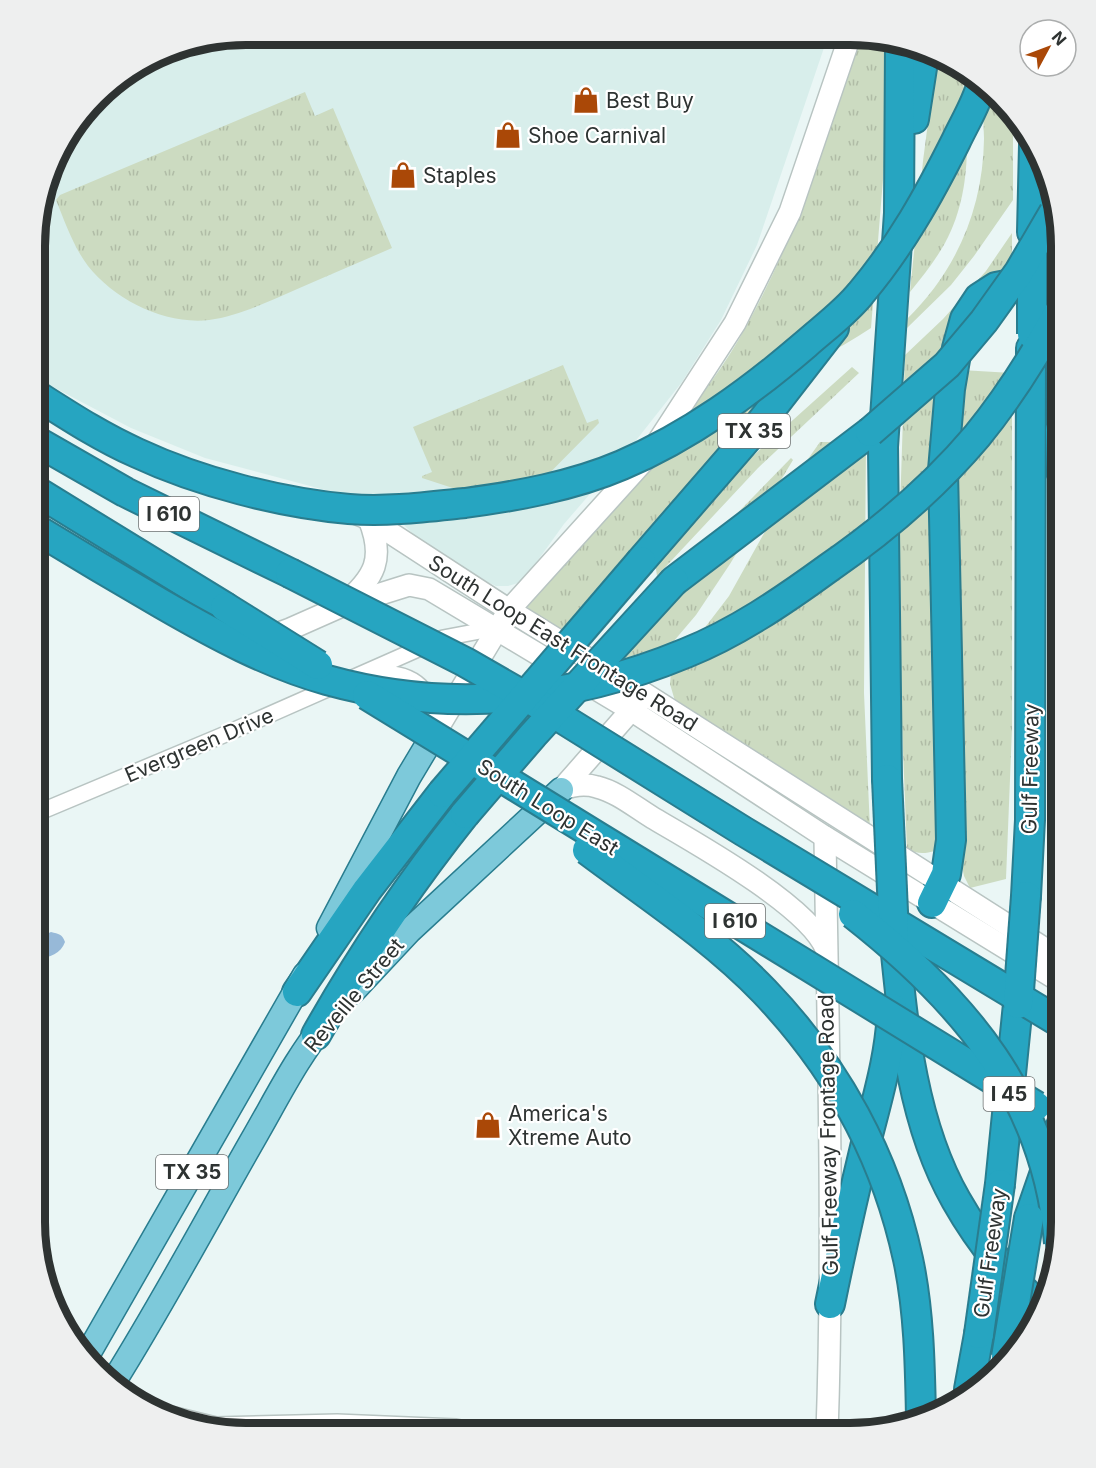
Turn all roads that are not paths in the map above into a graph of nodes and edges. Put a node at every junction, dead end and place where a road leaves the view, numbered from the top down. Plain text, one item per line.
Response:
1 (847, 45) edge
2 (900, 52) edge
3 (923, 59) edge
4 (978, 92) edge
5 (1034, 164) edge
6 (899, 213) junction
7 (1049, 221) edge
8 (1051, 285) edge
9 (860, 296) junction
10 (1051, 324) edge
11 (45, 391) edge
12 (45, 401) edge
13 (45, 446) edge
14 (45, 497) edge
15 (369, 519) junction
16 (45, 535) edge
17 (45, 546) edge
18 (342, 606) junction
19 (509, 610) junction
20 (496, 628) junction
21 (362, 674) junction
22 (638, 702) junction
23 (430, 741) junction
24 (561, 790) junction
25 (45, 810) edge
26 (853, 828) junction
27 (743, 831) junction
28 (825, 837) junction
29 (937, 894) junction
30 (894, 934) junction
31 (826, 950) junction
32 (1051, 954) edge
33 (1051, 975) edge
34 (297, 992) junction
35 (1051, 1016) edge
36 (316, 1035) junction
37 (1051, 1117) edge
38 (1051, 1153) edge
39 (1051, 1187) edge
40 (166, 1216) junction
41 (203, 1226) junction
42 (1034, 1301) edge
43 (830, 1304) junction
44 (1008, 1345) edge
45 (90, 1348) edge
46 (118, 1376) edge
47 (970, 1382) edge
48 (921, 1410) edge
49 (297, 1423) edge
50 (361, 1423) edge
51 (827, 1423) edge

1 - 19 main road
2 - 6 highway
3 - 6 highway
4 - 9 highway, TX 35, bridge
5 - 47 highway, Gulf Freeway / I 45, bridge
6 - 30 highway, bridge
7 - 36 highway, TX 35, bridge
8 - 29 highway
9 - 12 highway, bridge
9 - 34 highway, TX 35, bridge
10 - 16 highway, bridge
11 - 15 main road, South Loop East Frontage Road
13 - 27 highway, I 610, bridge
14 - 23 highway, South Loop East / I 610, bridge
15 - 18 main road
15 - 19 main road, South Loop East Frontage Road
17 - 18 main road, South Loop East Frontage Road
18 - 20 main road, South Loop East Frontage Road
19 - 20 main road, Reveille Street
19 - 22 main road, South Loop East Frontage Road
20 - 21 street, Evergreen Drive
20 - 22 main road, South Loop East Frontage Road
20 - 23 main road, Reveille Street
21 - 23 street, Evergreen Drive
21 - 25 street, Evergreen Drive
22 - 24 main road, Reveille Street
22 - 26 main road, South Loop East Frontage Road
22 - 28 main road, South Loop East Frontage Road
23 - 34 main road, Reveille Street
23 - 37 highway, South Loop East / I 610, bridge
23 - 48 highway, bridge
24 - 31 main road
24 - 36 main road, Reveille Street
26 - 28 main road
26 - 29 main road, South Loop East Frontage Road
27 - 35 highway, I 610, bridge
27 - 39 highway, bridge
28 - 29 main road, South Loop East Frontage Road
28 - 31 main road, Gulf Freeway Frontage Road
29 - 32 main road, South Loop East Frontage Road
29 - 33 main road, South Loop East Frontage Road
30 - 42 highway
30 - 43 highway
31 - 43 main road, Gulf Freeway Frontage Road
34 - 40 main road, Reveille Street / TX 35
36 - 41 main road, Reveille Street / TX 35
38 - 44 highway, Gulf Freeway, bridge
40 - 41 main road
40 - 45 main road, Reveille Street / TX 35
41 - 46 main road, Reveille Street / TX 35
43 - 51 main road, Gulf Freeway Frontage Road
49 - 50 street

